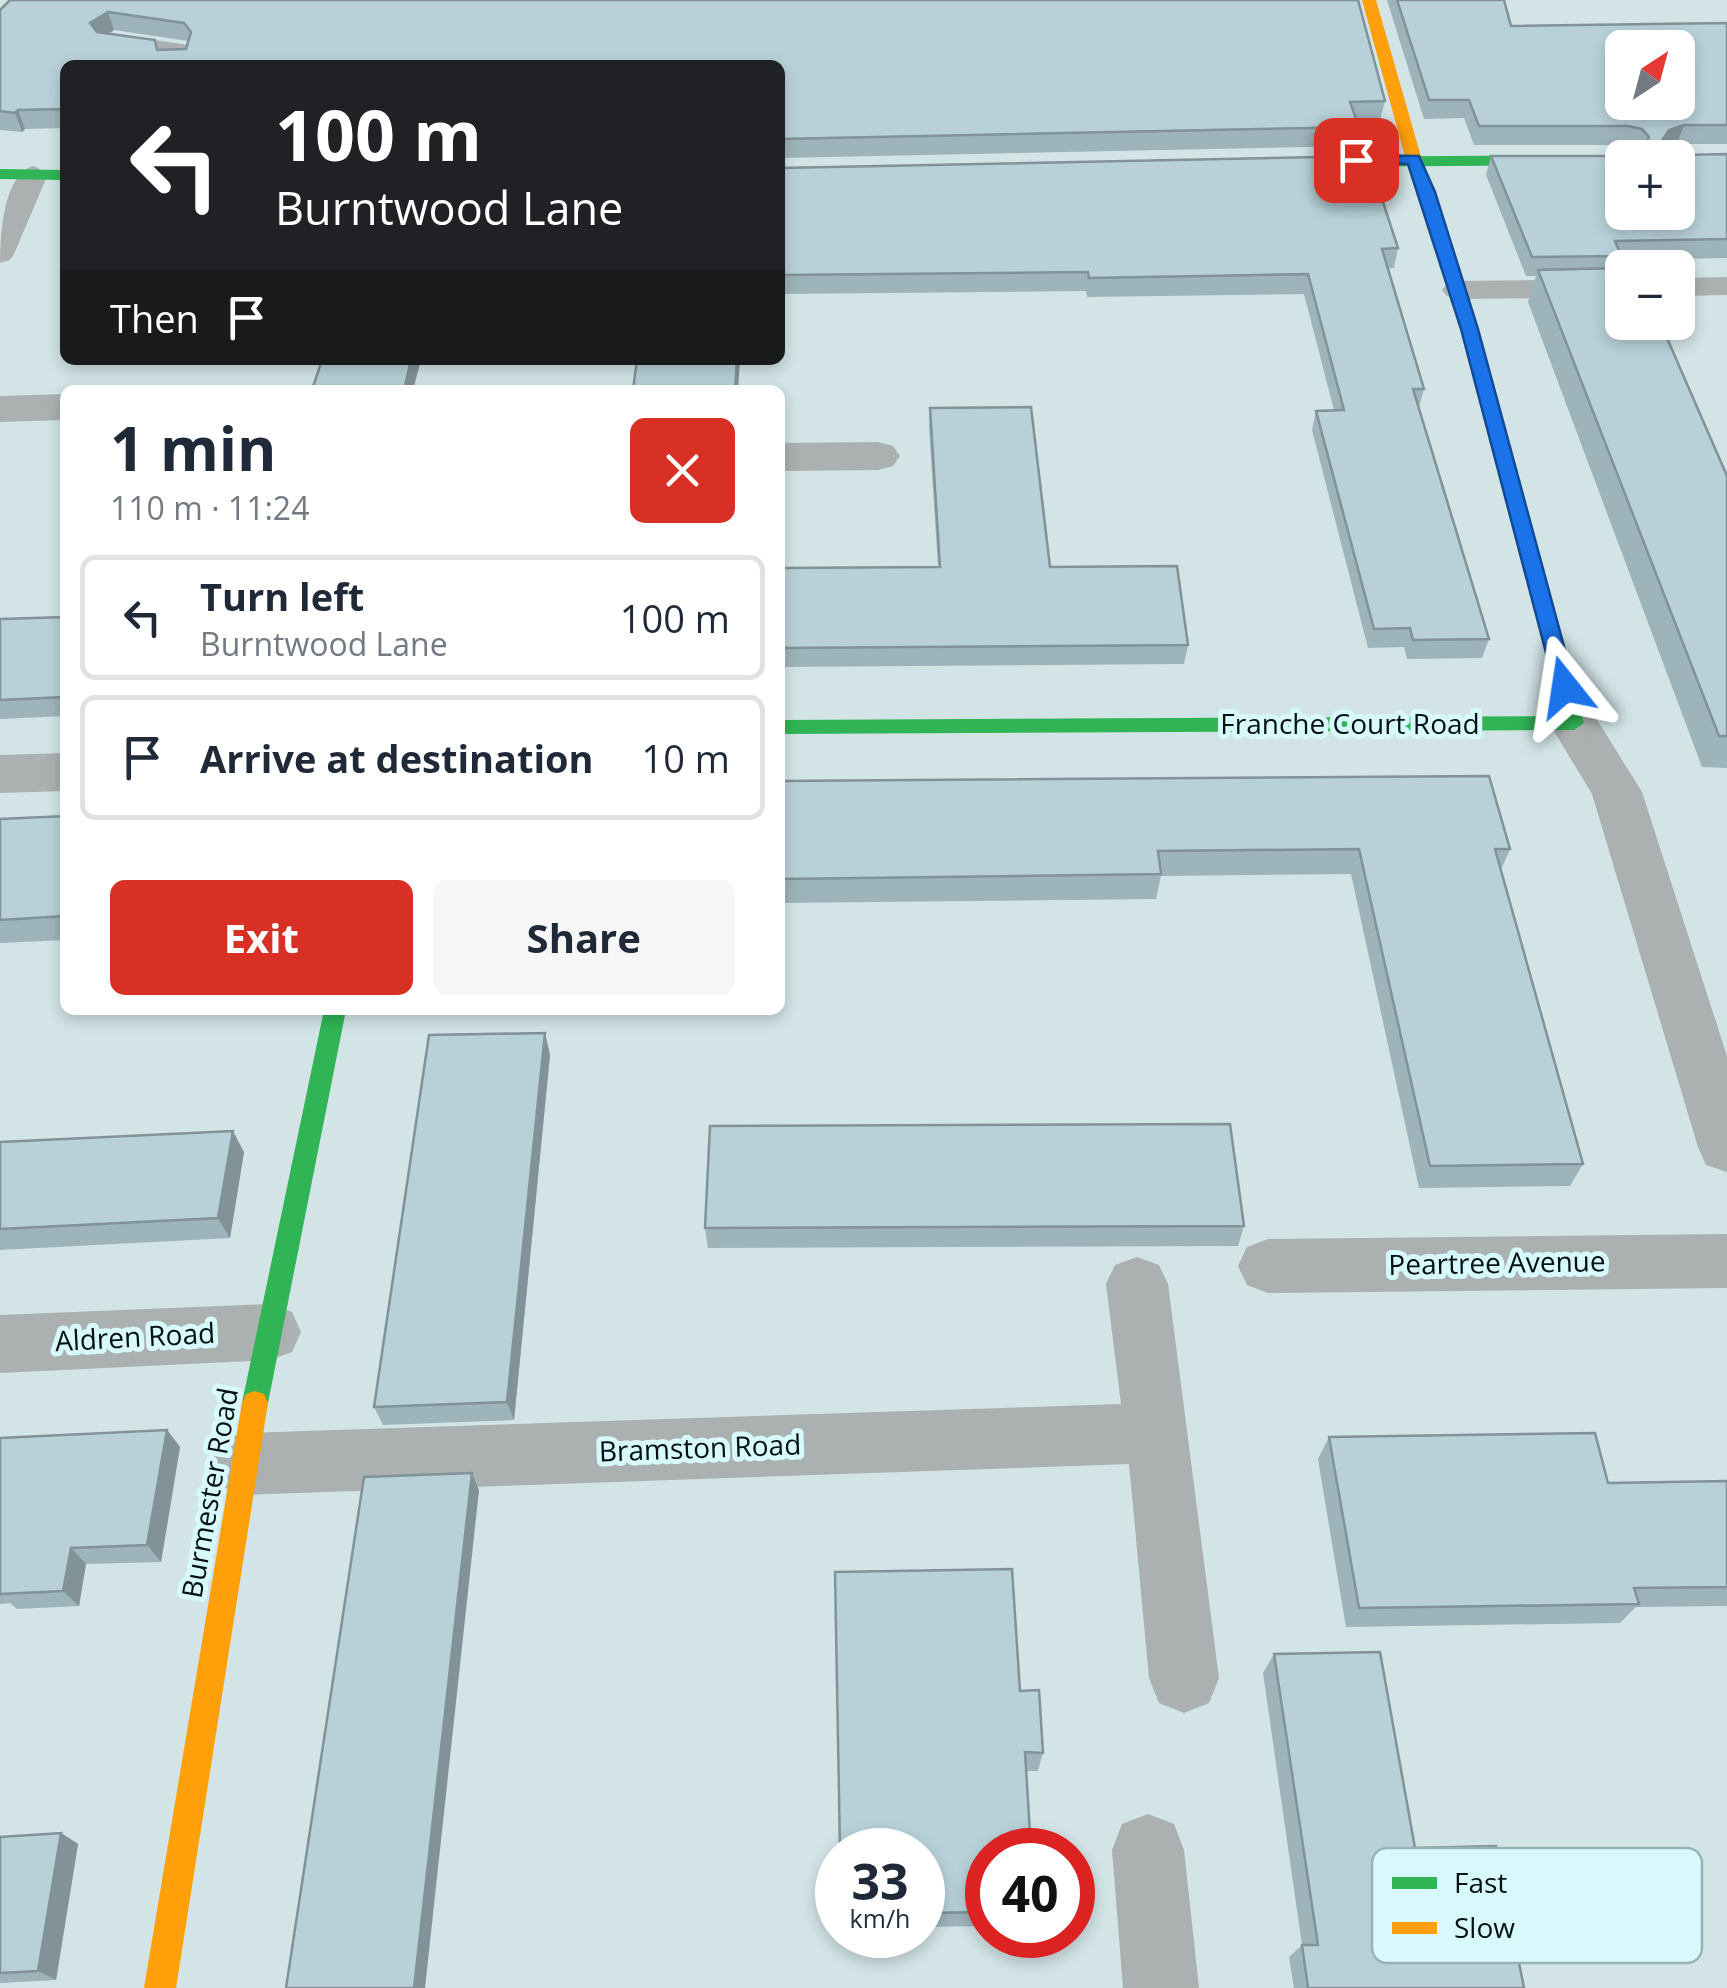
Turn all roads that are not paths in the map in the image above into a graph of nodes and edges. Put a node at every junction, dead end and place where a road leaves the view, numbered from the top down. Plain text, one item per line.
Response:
1 (1370, 0) edge
2 (113, 42) edge
3 (177, 60) edge
4 (1414, 160) junction
5 (1605, 160) edge
6 (1279, 162) edge
7 (0, 174) edge
8 (34, 174) junction
9 (60, 175) edge
10 (0, 254) edge
11 (1727, 286) edge
12 (1695, 287) edge
13 (1605, 288) edge
14 (1457, 290) junction
15 (60, 407) edge
16 (0, 409) edge
17 (785, 456) edge
18 (878, 456) dead end
19 (1574, 723) junction
20 (785, 727) edge
21 (60, 772) edge
22 (0, 774) edge
23 (333, 1015) edge
24 (1727, 1146) edge
25 (1727, 1261) edge
26 (1268, 1266) dead end
27 (1137, 1284) dead end
28 (270, 1332) junction
29 (0, 1344) edge
30 (1156, 1432) junction
31 (243, 1464) junction
32 (1184, 1678) dead end
33 (1148, 1850) dead end
34 (160, 1988) edge
35 (1161, 1988) edge

1 - 4 street
2 - 3 lane
4 - 5 street
4 - 6 street
4 - 14 street
7 - 8 street
8 - 9 street
8 - 10 lane
11 - 12 lane
13 - 14 lane
14 - 19 street
15 - 16 street
17 - 18 street
19 - 20 street, Franche Court Road
19 - 24 street
21 - 22 street
23 - 28 street, Burmester Road
25 - 26 street, Peartree Avenue
27 - 30 street
28 - 29 street, Aldren Road
28 - 31 street, Burmester Road
30 - 31 street, Bramston Road
30 - 32 street
31 - 34 street, Burmester Road
33 - 35 street

